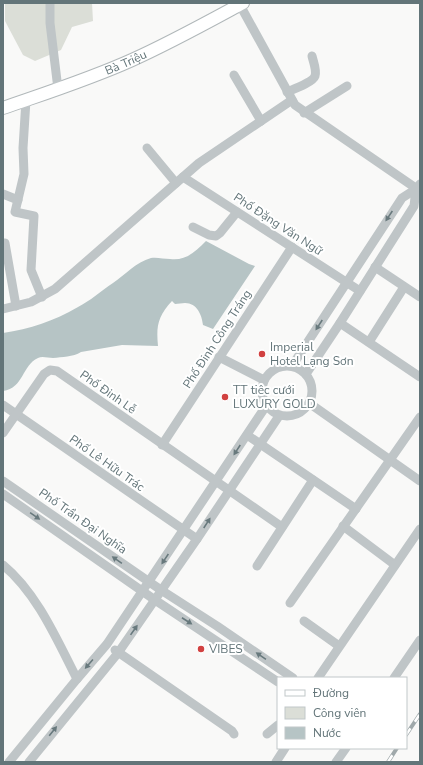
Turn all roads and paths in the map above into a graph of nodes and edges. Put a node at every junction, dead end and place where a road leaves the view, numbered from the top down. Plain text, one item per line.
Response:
1 (50, 3) edge
2 (241, 4) edge
3 (312, 56) dead end
4 (234, 75) dead end
5 (347, 86) dead end
6 (58, 89) junction
7 (289, 96) junction
8 (26, 100) junction
9 (3, 108) edge
10 (304, 112) junction
11 (261, 121) junction
12 (148, 148) dead end
13 (180, 180) junction
14 (419, 188) edge
15 (3, 194) edge
16 (18, 200) junction
17 (237, 212) junction
18 (193, 227) dead end
19 (379, 232) junction
20 (392, 240) junction
21 (5, 243) dead end
22 (292, 247) junction
23 (375, 267) junction
24 (347, 283) junction
25 (404, 287) junction
26 (360, 291) junction
27 (42, 297) junction
28 (420, 297) edge
29 (16, 306) junction
30 (3, 309) edge
31 (340, 324) junction
32 (369, 342) junction
33 (219, 358) junction
34 (292, 366) junction
35 (306, 374) junction
36 (420, 377) edge
37 (264, 380) junction
38 (309, 403) junction
39 (3, 405) edge
40 (266, 406) junction
41 (17, 414) junction
42 (280, 416) junction
43 (420, 417) edge
44 (3, 433) edge
45 (247, 435) junction
46 (260, 444) junction
47 (162, 445) junction
48 (390, 460) junction
49 (313, 480) junction
50 (3, 481) edge
51 (420, 481) edge
52 (216, 482) junction
53 (229, 490) junction
54 (3, 494) edge
55 (356, 509) junction
56 (343, 526) junction
57 (282, 527) junction
58 (420, 529) edge
59 (184, 531) junction
60 (197, 539) junction
61 (395, 565) junction
62 (256, 566) dead end
63 (5, 569) edge
64 (150, 582) junction
65 (161, 590) junction
66 (143, 592) junction
67 (155, 600) junction
68 (290, 603) dead end
69 (304, 621) dead end
70 (217, 626) junction
71 (211, 637) junction
72 (420, 640) edge
73 (107, 644) junction
74 (340, 646) junction
75 (118, 653) junction
76 (292, 677) edge
77 (319, 677) edge
78 (395, 677) edge
79 (77, 679) junction
80 (277, 681) edge
81 (71, 686) junction
82 (82, 696) junction
83 (277, 726) edge
84 (234, 734) dead end
85 (267, 734) dead end
86 (284, 749) edge
87 (345, 749) edge
88 (9, 762) edge
89 (29, 762) edge
90 (276, 762) edge
91 (336, 762) edge

1 - 6 street
2 - 6 main road, Bà Triệu
2 - 7 street
3 - 7 street
4 - 11 street
5 - 10 street
6 - 8 main road, Bà Triệu
7 - 10 street
7 - 11 street
8 - 9 main road, Bà Triệu
8 - 16 street
10 - 14 street
11 - 13 street
12 - 13 street, Phố Đặng Văn Ngữ
13 - 17 street, Phố Đặng Văn Ngữ
13 - 27 street
14 -> 19 street
14 - 20 street
15 - 16 street
16 - 27 street
17 - 18 street
17 - 22 street, Phố Đặng Văn Ngữ
19 - 20 street
19 - 24 street
20 - 23 street
21 - 29 street
22 - 24 street, Phố Đặng Văn Ngữ
22 - 33 street, Phố Đinh Công Tráng
23 - 25 street
23 - 26 street
24 - 26 street, Phố Đặng Văn Ngữ
24 -> 34 street
25 - 28 street
25 - 32 street
26 - 31 street
27 - 29 street
29 - 30 street
31 - 32 street
31 - 35 street
32 - 36 street
33 - 37 street
33 - 47 street, Phố Đinh Công Tráng
34 - 35 street
34 - 37 street
35 - 38 street
37 - 40 street
38 - 42 street
38 - 48 street
39 - 41 street, Phố Lê Hữu Trác
40 - 42 street
40 - 45 street
41 - 44 street, Phố Đinh Lễ
41 - 47 street, Phố Đinh Lễ
41 - 59 street, Phố Lê Hữu Trác
42 - 46 street
43 - 48 street
45 - 46 street
45 -> 52 street
46 - 49 street
46 - 53 street
47 - 52 street, Phố Đinh Lễ
48 - 51 street
48 - 55 street
49 - 55 street
49 - 57 street
64 -> 50 street, Phố Trần Đại Nghĩa
52 - 53 street, Phố Đinh Lễ
52 - 59 street
53 - 57 street, Phố Đinh Lễ
60 -> 53 street
54 -> 66 street, Phố Trần Đại Nghĩa
55 - 56 street
56 - 61 street
56 - 68 street
57 - 62 street
58 - 61 street
59 - 60 street, Phố Lê Hữu Trác
59 -> 64 street
60 - 65 street
61 - 74 street
63 - 79 street
64 - 65 street, Phố Trần Đại Nghĩa
64 - 66 street
65 - 67 street
65 - 70 street, Phố Trần Đại Nghĩa
66 - 67 street, Phố Trần Đại Nghĩa
66 - 73 street
67 -> 71 street, Phố Trần Đại Nghĩa
75 -> 67 street
69 - 74 street
70 - 71 street
76 -> 70 street, Phố Trần Đại Nghĩa
71 - 80 street, Phố Trần Đại Nghĩa
72 - 78 street
73 - 75 street
73 -> 79 street
74 - 77 street
75 - 82 street
75 - 84 street
79 - 81 street
81 - 82 street
81 - 88 street
89 -> 82 street
83 - 85 street
86 - 90 street
87 - 91 street

